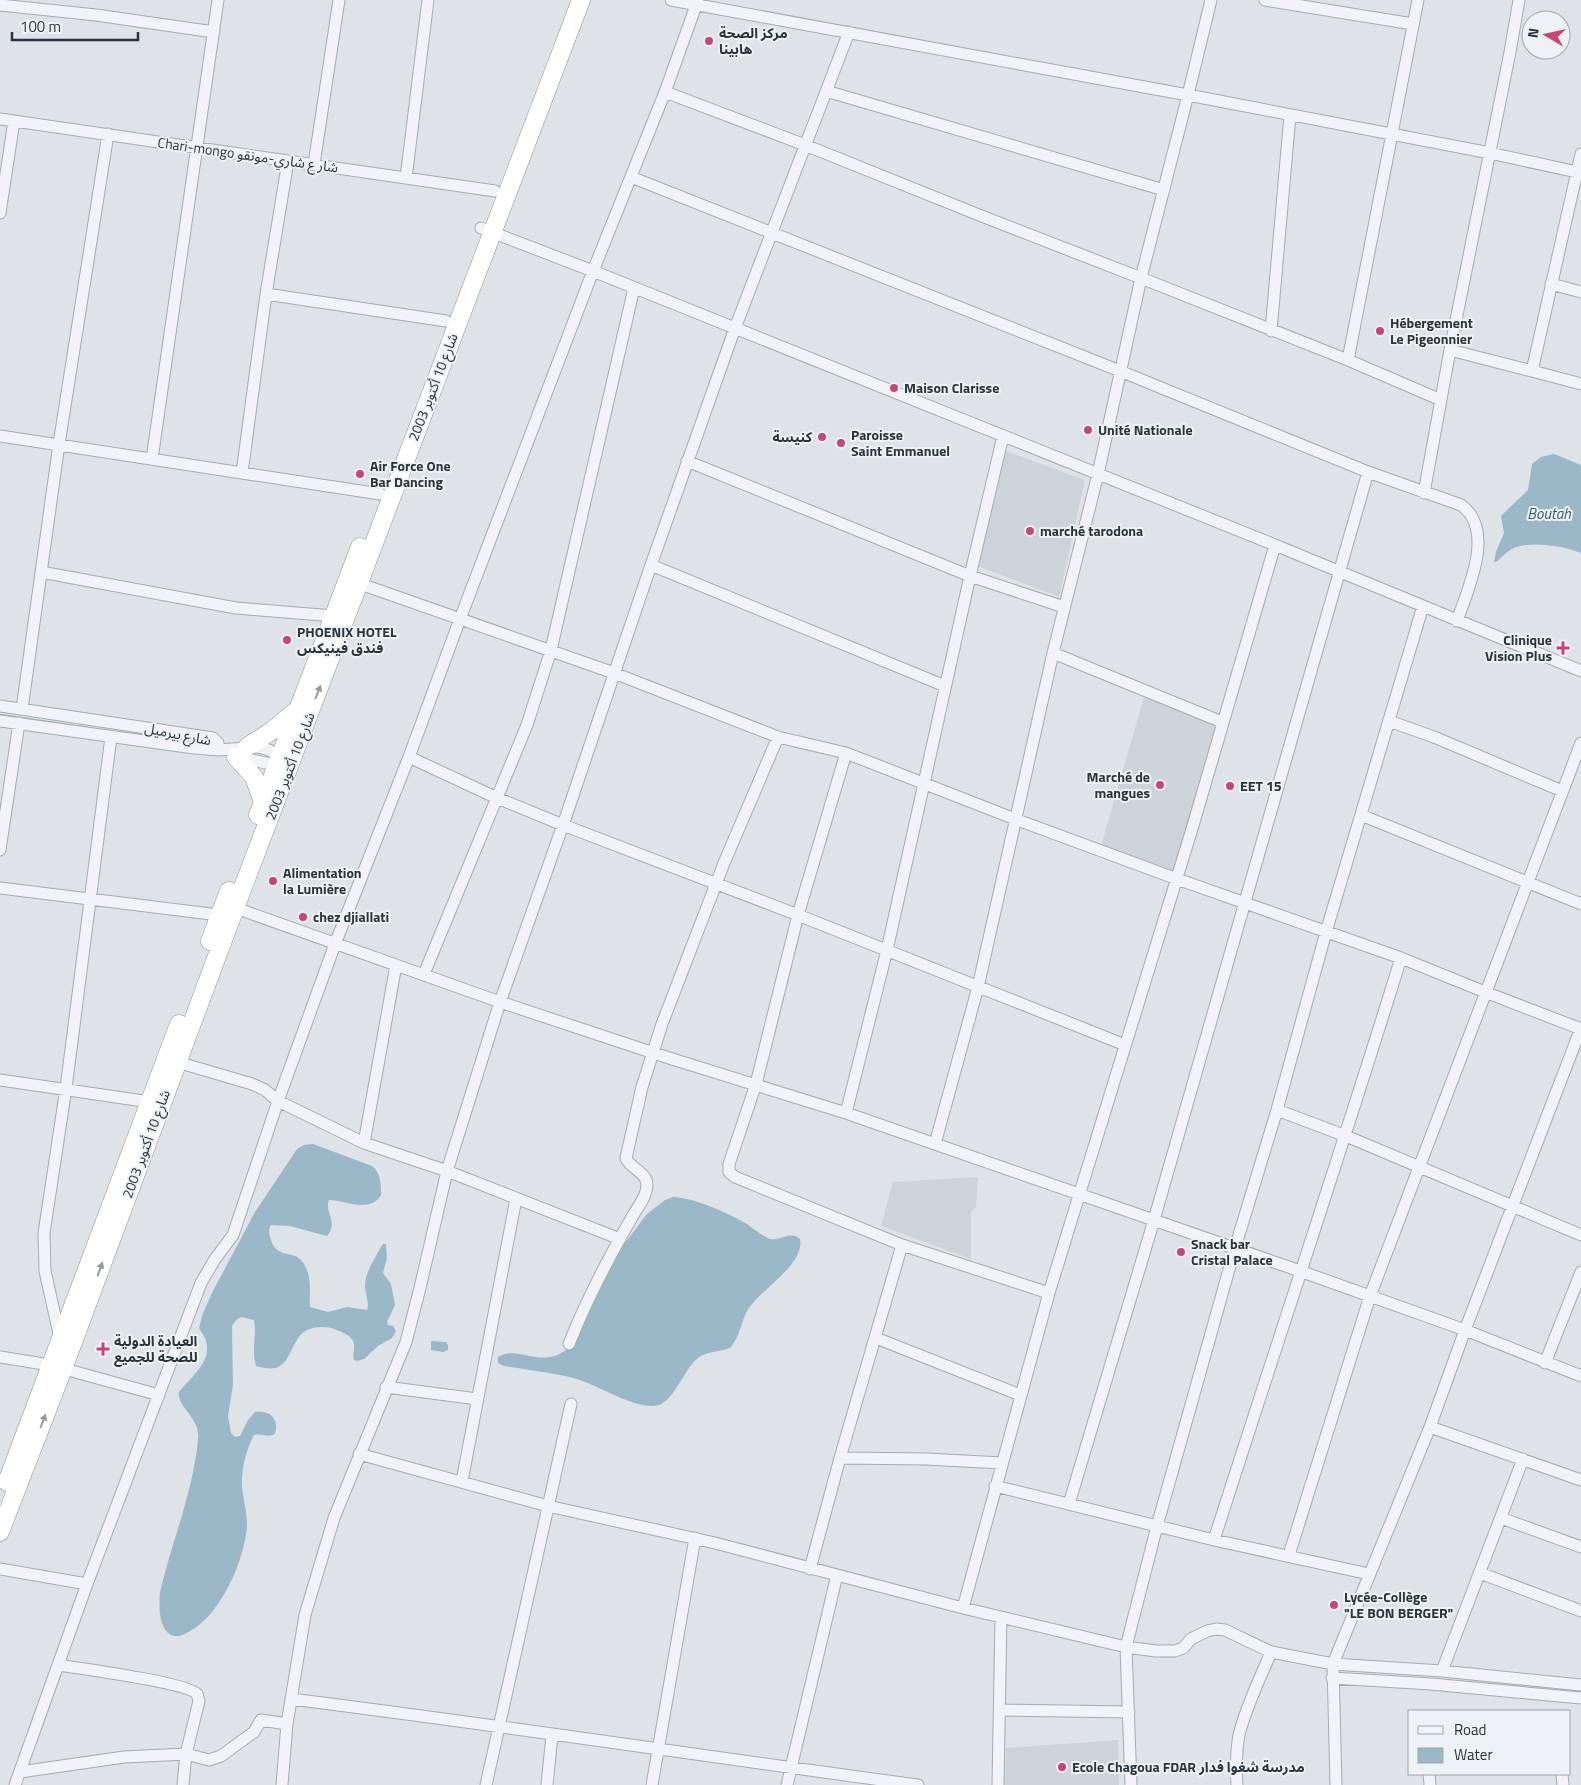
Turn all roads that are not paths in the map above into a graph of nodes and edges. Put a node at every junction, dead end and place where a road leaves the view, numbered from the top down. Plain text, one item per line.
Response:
1 (218, 0) edge
2 (339, 0) edge
3 (428, 0) edge
4 (568, 0) edge
5 (581, 0) edge
6 (670, 0) edge
7 (1211, 0) edge
8 (1265, 0) edge
9 (1418, 0) edge
10 (1519, 0) edge
11 (697, 2) edge
12 (0, 5) edge
13 (1413, 24) junction
14 (214, 32) junction
15 (849, 32) junction
16 (826, 91) junction
17 (665, 92) junction
18 (1188, 95) junction
19 (1290, 114) junction
20 (0, 119) edge
21 (14, 121) junction
22 (108, 134) junction
23 (1392, 134) junction
24 (806, 144) junction
25 (197, 147) junction
26 (1490, 153) junction
27 (1581, 154) edge
28 (288, 161) junction
29 (314, 164) junction
30 (1579, 173) edge
31 (631, 177) junction
32 (406, 178) junction
33 (1164, 190) junction
34 (495, 191) junction
35 (0, 213) edge
36 (487, 230) junction
37 (771, 233) junction
38 (593, 271) junction
39 (1141, 278) junction
40 (1550, 284) junction
41 (634, 288) junction
42 (1581, 292) edge
43 (266, 294) junction
44 (446, 321) junction
45 (735, 328) junction
46 (1271, 331) junction
47 (1450, 350) junction
48 (1348, 360) junction
49 (1120, 371) junction
50 (1532, 371) junction
51 (1581, 384) edge
52 (1441, 400) junction
53 (0, 436) edge
54 (1003, 436) junction
55 (59, 444) junction
56 (152, 459) junction
57 (687, 462) junction
58 (1368, 472) junction
59 (242, 473) junction
60 (1098, 474) junction
61 (1424, 493) junction
62 (380, 494) junction
63 (1275, 545) junction
64 (651, 565) junction
65 (1339, 571) junction
66 (41, 572) junction
67 (970, 576) junction
68 (353, 582) junction
69 (1423, 606) junction
70 (1064, 607) junction
71 (334, 616) junction
72 (460, 619) junction
73 (1457, 620) junction
74 (551, 650) junction
75 (1053, 653) junction
76 (1581, 671) edge
77 (614, 673) junction
78 (945, 686) junction
79 (0, 706) edge
80 (22, 709) junction
81 (297, 710) junction
82 (0, 721) edge
83 (1389, 721) junction
84 (1222, 722) junction
85 (19, 723) junction
86 (111, 736) junction
87 (778, 737) junction
88 (1581, 743) edge
89 (220, 750) junction
90 (241, 752) junction
91 (846, 754) junction
92 (409, 757) junction
93 (284, 762) junction
94 (924, 783) junction
95 (1562, 791) junction
96 (497, 798) junction
97 (263, 802) junction
98 (1361, 815) junction
99 (1014, 819) junction
100 (563, 825) junction
101 (0, 850) edge
102 (1177, 879) junction
103 (1528, 883) junction
104 (716, 884) junction
105 (0, 888) edge
106 (91, 900) junction
107 (1244, 903) junction
108 (1581, 904) edge
109 (226, 909) junction
110 (798, 915) junction
111 (1326, 932) junction
112 (335, 944) junction
113 (887, 950) junction
114 (1401, 958) junction
115 (396, 964) junction
116 (424, 974) junction
117 (978, 987) junction
118 (1485, 992) junction
119 (500, 1002) junction
120 (1581, 1029) edge
121 (1125, 1045) junction
122 (652, 1052) junction
123 (177, 1062) junction
124 (0, 1080) edge
125 (756, 1084) junction
126 (66, 1088) junction
127 (278, 1101) junction
128 (155, 1102) junction
129 (1277, 1110) junction
130 (846, 1113) junction
131 (1346, 1136) junction
132 (364, 1143) junction
133 (934, 1144) junction
134 (1419, 1168) junction
135 (447, 1171) junction
136 (1079, 1194) junction
137 (516, 1199) junction
138 (1513, 1207) junction
139 (1154, 1220) junction
140 (1581, 1235) edge
141 (620, 1239) junction
142 (902, 1245) junction
143 (1235, 1248) junction
144 (1300, 1271) junction
145 (1581, 1272) edge
146 (1049, 1293) junction
147 (1370, 1296) junction
148 (1465, 1330) junction
149 (60, 1338) junction
150 (876, 1338) junction
151 (569, 1344) dead end
152 (0, 1357) edge
153 (1546, 1363) junction
154 (56, 1367) junction
155 (1581, 1376) edge
156 (386, 1386) junction
157 (159, 1395) junction
158 (1020, 1395) junction
159 (477, 1399) junction
160 (571, 1404) dead end
161 (1430, 1427) junction
162 (359, 1454) junction
163 (840, 1458) junction
164 (1524, 1459) junction
165 (1002, 1463) junction
166 (1581, 1480) edge
167 (462, 1481) junction
168 (995, 1486) junction
169 (0, 1499) edge
170 (1070, 1504) junction
171 (548, 1506) junction
172 (1501, 1518) junction
173 (1157, 1526) junction
174 (0, 1532) edge
175 (695, 1538) junction
176 (1214, 1540) junction
177 (1581, 1547) edge
178 (1289, 1555) junction
179 (0, 1569) edge
180 (810, 1569) junction
181 (1480, 1573) junction
182 (1369, 1574) junction
183 (837, 1575) junction
184 (86, 1584) junction
185 (962, 1608) junction
186 (1581, 1611) edge
187 (1001, 1617) junction
188 (1126, 1647) junction
189 (1271, 1652) junction
190 (1333, 1664) junction
191 (58, 1665) junction
192 (1442, 1671) junction
193 (1332, 1678) junction
194 (1532, 1680) junction
195 (1581, 1685) edge
196 (1531, 1693) junction
197 (1581, 1698) edge
198 (291, 1700) junction
199 (1000, 1710) junction
200 (1129, 1712) junction
201 (287, 1724) junction
202 (499, 1727) junction
203 (552, 1735) junction
204 (658, 1748) junction
205 (186, 1754) junction
206 (791, 1768) junction
207 (20, 1772) junction
208 (841, 1780) edge
209 (15, 1785) edge
210 (182, 1785) edge
211 (282, 1785) edge
212 (486, 1785) edge
213 (547, 1785) edge
214 (652, 1785) edge
215 (787, 1785) edge
216 (918, 1785) edge
217 (998, 1785) edge
218 (1131, 1785) edge
219 (1237, 1785) edge
220 (1336, 1785) edge

1 - 14 street
2 - 29 street
3 - 32 street
4 - 34 highway, شارع 10 أكتوبر 2003
5 - 36 highway, شارع 10 أكتوبر 2003
6 - 11 street
7 - 18 street
8 - 13 street
9 - 13 street
10 - 26 street
11 - 15 street
11 - 17 street
12 - 14 street
13 - 23 street
14 - 25 street
15 - 16 street
15 - 18 street
16 - 24 street
16 - 33 street
17 - 24 street
17 - 31 street
18 - 19 street
18 - 33 street
19 - 23 street
19 - 46 street
20 - 21 street, Chari-mongo شار ع شاري-مونقو
21 - 22 street, Chari-mongo شار ع شاري-مونقو
21 - 35 street
22 - 25 street, Chari-mongo شار ع شاري-مونقو
22 - 55 street
23 - 26 street
23 - 48 street
24 - 37 street
24 - 39 street
25 - 28 street, Chari-mongo شار ع شاري-مونقو
25 - 56 street
26 - 30 street
26 - 47 street
27 - 30 street
28 - 29 street, Chari-mongo شار ع شاري-مونقو
28 - 43 street
29 - 32 street, Chari-mongo شار ع شاري-مونقو
30 - 40 street
31 - 37 street
31 - 38 street
32 - 34 street, Chari-mongo شار ع شاري-مونقو
33 - 39 street
34 - 36 highway, شارع 10 أكتوبر 2003
36 - 38 street
36 - 44 highway, شارع 10 أكتوبر 2003
36 - 68 highway, شارع 10 أكتوبر 2003
37 - 45 street
37 - 49 street
38 - 41 street
38 - 72 street
39 - 46 street
39 - 49 street
40 - 42 street
40 - 50 street
41 - 45 street
41 - 74 street
43 - 44 street
43 - 59 street
44 - 62 highway, شارع 10 أكتوبر 2003
45 - 54 street
45 - 57 street
46 - 48 street
47 - 50 street
47 - 52 street
48 - 52 street
49 - 58 street
49 - 60 street
50 - 51 street
52 - 61 street
53 - 55 street
54 - 60 street
54 - 67 street
55 - 56 street
55 - 66 street
56 - 59 street
57 - 64 street
57 - 67 street
58 - 61 street
58 - 65 street
59 - 62 street
60 - 63 street
60 - 70 street
61 - 73 street
62 - 68 highway, شارع 10 أكتوبر 2003
63 - 65 street
63 - 84 street
64 - 77 street
64 - 78 street
65 - 69 street
65 - 107 street
66 - 71 street
66 - 80 street
67 - 70 street
67 - 78 street
68 - 71 highway, شارع 10 أكتوبر 2003
68 - 72 street
93 -> 68 highway, شارع 10 أكتوبر 2003
69 - 73 street
69 - 83 street
70 - 75 street
71 - 81 highway, شارع 10 أكتوبر 2003
72 - 74 street
72 - 92 street
73 - 76 street
74 - 77 street
74 - 96 street
75 - 84 street
75 - 99 street
77 - 87 street
77 - 100 street
78 - 94 street
79 - 80 street, شارع بيرميل
80 - 89 street, شارع بيرميل
81 - 90 highway
81 - 93 highway, شارع 10 أكتوبر 2003
82 - 85 street, شارع بيرميل
83 - 95 street
83 - 98 street
84 - 102 street
85 - 86 street, شارع بيرميل
85 - 101 street
86 - 89 street, شارع بيرميل
86 - 106 street
87 - 91 street
87 - 104 street
88 - 95 street
89 - 90 street
90 - 93 street
90 - 97 highway
91 - 94 street
91 - 110 street
92 - 96 street
92 - 112 street
93 - 97 highway, شارع 10 أكتوبر 2003
93 - 109 highway, شارع 10 أكتوبر 2003
94 - 99 street
94 - 113 street
95 - 103 street
96 - 100 street
96 - 116 street
97 - 109 highway, شارع 10 أكتوبر 2003
98 - 103 street
98 - 111 street
99 - 102 street
99 - 117 street
100 - 104 street
100 - 119 street
102 - 107 street
102 - 121 street
103 - 108 street
103 - 118 street
104 - 110 street
104 - 122 street
105 - 106 street
106 - 109 street
106 - 126 street
107 - 111 street
107 - 139 street
109 - 112 street
109 - 123 highway, شارع 10 أكتوبر 2003
109 - 128 highway, شارع 10 أكتوبر 2003
110 - 113 street
110 - 125 street
111 - 114 street
111 - 129 street
112 - 115 street
112 - 127 street
113 - 117 street
113 - 130 street
114 - 118 street
114 - 131 street
115 - 116 street
115 - 132 street
116 - 119 street
117 - 121 street
117 - 133 street
118 - 120 street
118 - 134 street
119 - 122 street
119 - 135 street
120 - 138 street
121 - 136 street
122 - 125 street
122 - 141 street
123 - 127 street
123 - 128 highway, شارع 10 أكتوبر 2003
124 - 126 street
125 - 130 street
125 - 142 street
126 - 128 street
126 - 149 street
127 - 132 street
127 - 157 street
128 - 149 highway, شارع 10 أكتوبر 2003
154 -> 128 highway, شارع 10 أكتوبر 2003
129 - 131 street
129 - 143 street
130 - 133 street
131 - 134 street
131 - 144 street
132 - 135 street
133 - 136 street
134 - 138 street
134 - 147 street
135 - 137 street
135 - 156 street
136 - 139 street
136 - 146 street
137 - 141 street
137 - 159 street
138 - 140 street
138 - 148 street
139 - 143 street
139 - 170 street
141 - 151 street
142 - 146 street
142 - 150 street
143 - 144 street
143 - 173 street
144 - 147 street
144 - 176 street
145 - 153 street
146 - 158 street
147 - 148 street
147 - 178 street
148 - 153 street
148 - 161 street
149 - 154 highway, شارع 10 أكتوبر 2003
150 - 158 street
150 - 163 street
152 - 154 street
153 - 155 street
154 - 157 street
154 - 169 highway, شارع 10 أكتوبر 2003
174 -> 154 highway, شارع 10 أكتوبر 2003
156 - 159 street
156 - 162 street
157 - 184 street
158 - 165 street
159 - 167 street
160 - 171 street
161 - 164 street
161 - 182 street
162 - 167 street
162 - 198 street
163 - 165 street
163 - 180 street
164 - 166 street
164 - 172 street
165 - 168 street
167 - 171 street
168 - 170 street
168 - 185 street
170 - 173 street
171 - 175 street
171 - 202 street
172 - 177 street
172 - 181 street
173 - 176 street
173 - 188 street
175 - 180 street
175 - 204 street
176 - 178 street
178 - 182 street
179 - 184 street
180 - 183 street
181 - 186 street
181 - 192 street
182 - 190 street
183 - 185 street
183 - 206 street
184 - 191 street
185 - 187 street
187 - 188 street
187 - 199 street
188 - 189 street
188 - 200 street
189 - 190 street
189 - 219 street
190 - 192 street
190 - 193 street
191 - 205 street
191 - 207 street
192 - 194 street
193 - 196 street
193 - 220 street
194 - 195 street
194 - 196 street
196 - 197 street
198 - 201 street
198 - 202 street
199 - 200 street
199 - 217 street
200 - 218 street
201 - 205 street
201 - 211 street
202 - 203 street
202 - 212 street
203 - 204 street
203 - 213 street
204 - 206 street
204 - 214 street
205 - 207 street
205 - 210 street
206 - 208 street
206 - 215 street
207 - 209 street
208 - 216 street

